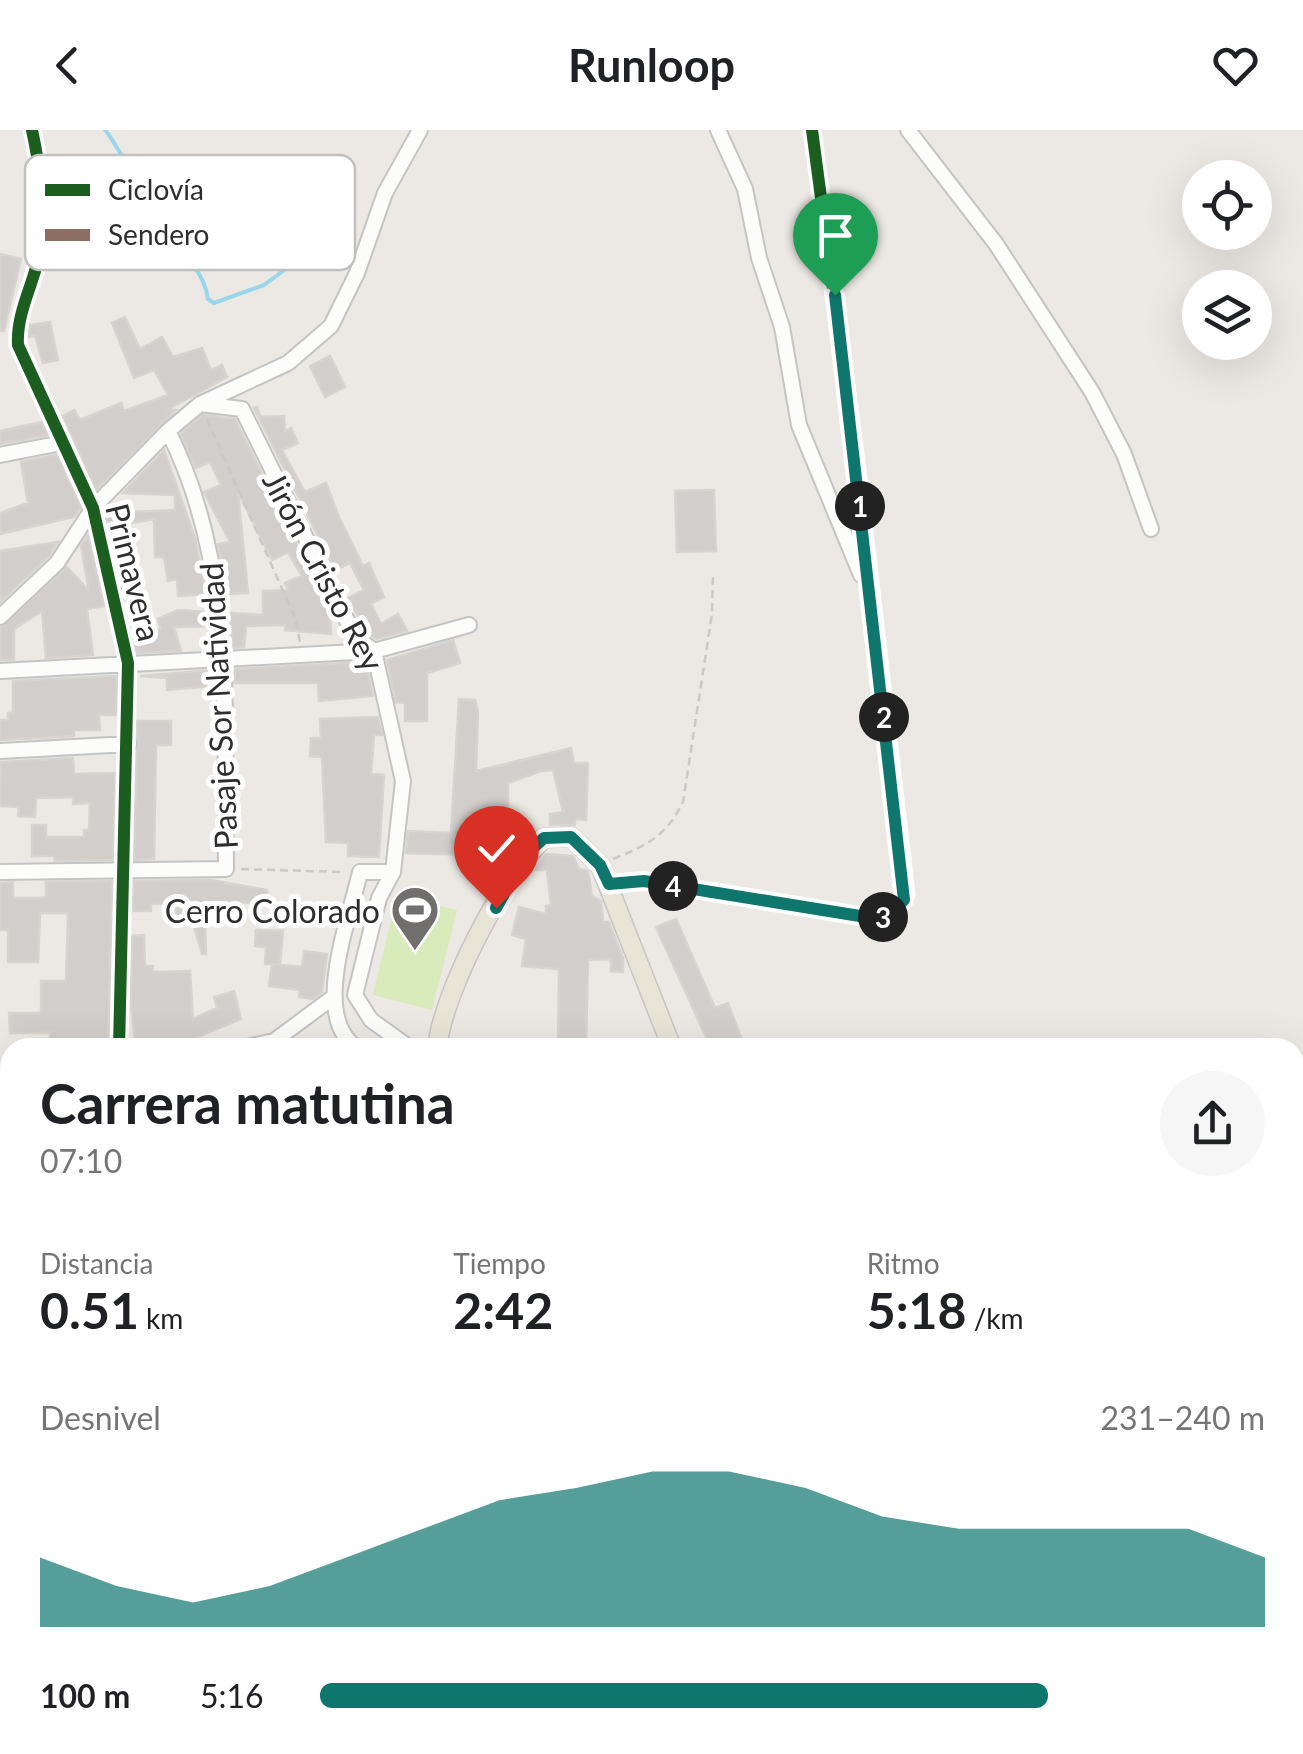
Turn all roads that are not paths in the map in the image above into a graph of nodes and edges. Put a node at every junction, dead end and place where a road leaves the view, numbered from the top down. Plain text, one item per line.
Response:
1 (32, 130) edge
2 (420, 130) edge
3 (718, 130) edge
4 (812, 130) edge
5 (908, 130) edge
6 (35, 155) edge
7 (35, 270) edge
8 (200, 404) junction
9 (168, 431) junction
10 (62, 442) junction
11 (0, 455) edge
12 (93, 508) junction
13 (1151, 529) dead end
14 (870, 604) junction
15 (0, 617) edge
16 (468, 624) dead end
17 (374, 651) junction
18 (222, 661) junction
19 (128, 663) junction
20 (0, 671) edge
21 (129, 744) junction
22 (0, 751) edge
23 (125, 870) junction
24 (0, 872) edge
25 (393, 872) junction
26 (609, 884) junction
27 (332, 998) junction
28 (119, 1038) edge
29 (278, 1038) edge
30 (343, 1038) edge
31 (396, 1038) edge
32 (438, 1038) edge
33 (668, 1038) edge

1 - 6 street, Primavera
2 - 8 street
3 - 14 street
4 - 14 street
5 - 13 street
7 - 10 street, Primavera
8 - 9 street
8 - 17 street, Jirón Cristo Rey
9 - 12 street
9 - 18 street, Pasaje Sor Natividad
10 - 11 street
10 - 12 street, Primavera
12 - 15 street
12 - 19 street, Primavera
14 - 26 street
16 - 17 street
17 - 18 street
17 - 25 street, Jirón Cristo Rey
18 - 19 street
18 - 23 street, Pasaje Sor Natividad
19 - 20 street
19 - 21 street, Primavera
21 - 22 street
21 - 23 street, Primavera
23 - 24 street
23 - 28 street, Primavera
25 - 27 street
25 - 31 street, Jirón Cristo Rey
26 - 32 main road
26 - 33 main road
27 - 29 street
27 - 30 street

